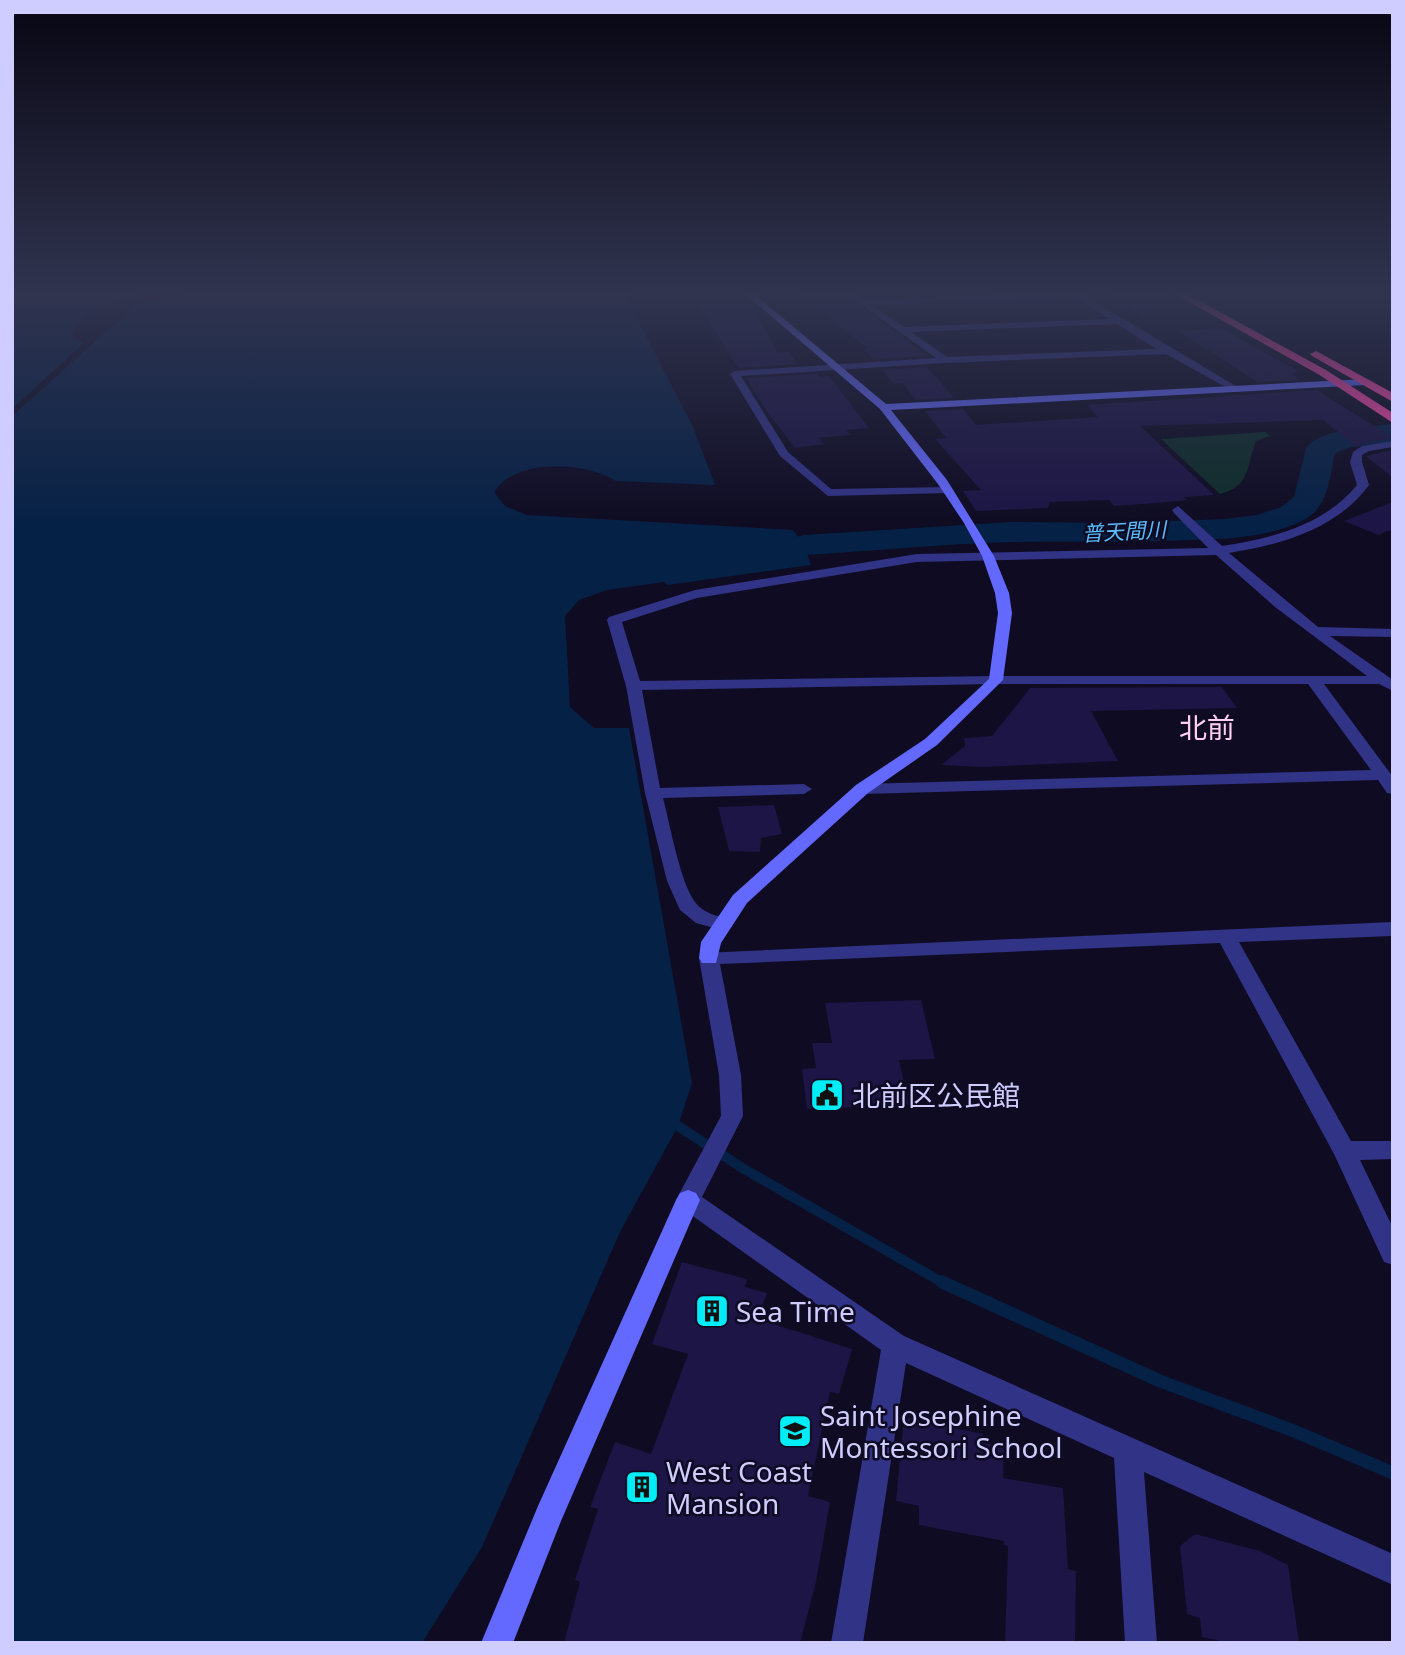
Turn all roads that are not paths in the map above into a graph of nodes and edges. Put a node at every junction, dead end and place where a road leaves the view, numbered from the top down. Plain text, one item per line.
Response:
1 (799, 370) edge
2 (840, 370) edge
3 (1204, 370) edge
4 (1316, 370) edge
5 (1345, 370) edge
6 (1366, 382) junction
7 (1339, 383) junction
8 (1234, 388) junction
9 (1393, 398) edge
10 (884, 407) junction
11 (1393, 419) edge
12 (1393, 444) edge
13 (948, 490) junction
14 (1178, 510) dead end
15 (1213, 547) junction
16 (987, 554) junction
17 (1316, 631) junction
18 (1393, 633) edge
19 (1312, 679) junction
20 (996, 680) junction
21 (1387, 683) edge
22 (634, 687) junction
23 (1382, 775) junction
24 (804, 789) dead end
25 (862, 789) junction
26 (1393, 789) edge
27 (653, 793) junction
28 (721, 924) junction
29 (1393, 929) edge
30 (1226, 936) junction
31 (709, 958) junction
32 (1393, 1150) edge
33 (1344, 1151) junction
34 (693, 1190) junction
35 (1393, 1254) edge
36 (895, 1345) junction
37 (1128, 1452) junction
38 (1393, 1570) edge
39 (497, 1643) edge
40 (847, 1643) edge
41 (1141, 1643) edge

1 - 13 street
2 - 10 street
3 - 8 street
4 - 7 highway
5 - 6 highway
6 - 7 street
6 - 9 highway
7 - 8 street
7 - 11 highway
8 - 10 street
10 - 13 street
12 - 15 street
13 - 16 street
14 - 15 street
15 - 16 street
15 - 17 street
16 - 20 street
16 - 22 street
17 - 18 street
17 - 21 street
19 - 20 street
19 - 21 street
19 - 23 street
20 - 22 street
20 - 25 street
22 - 27 street
23 - 25 street
23 - 26 street
24 - 27 street
25 - 28 street
27 - 28 street
28 - 31 street
29 - 30 street
30 - 31 street
30 - 33 street
31 - 34 street
32 - 33 street
33 - 35 street
34 - 36 street
34 - 39 street
36 - 37 street
36 - 40 street
37 - 38 street
37 - 41 street

